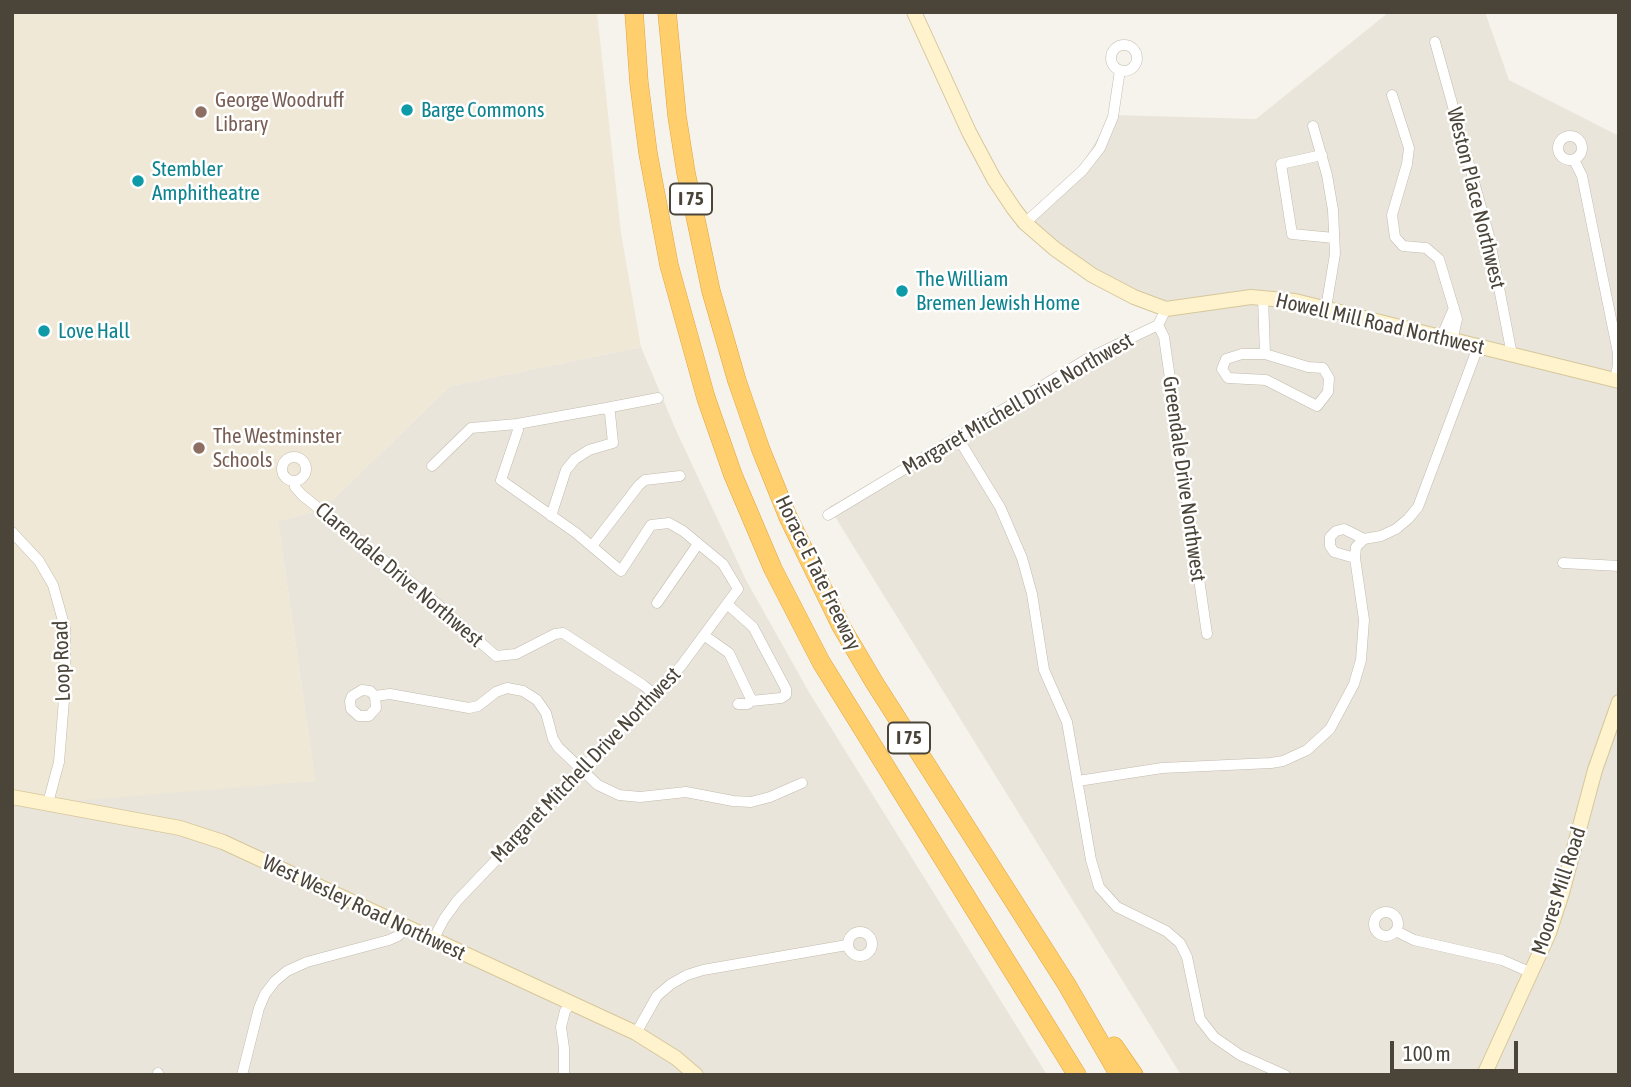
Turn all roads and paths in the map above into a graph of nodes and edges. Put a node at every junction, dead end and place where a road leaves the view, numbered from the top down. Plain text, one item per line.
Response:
1 (634, 12) edge
2 (667, 12) edge
3 (914, 12) edge
4 (1435, 43) dead end
5 (1120, 70) dead end
6 (1392, 95) dead end
7 (1313, 126) dead end
8 (1322, 155) junction
9 (1574, 160) dead end
10 (1025, 223) junction
11 (1334, 238) junction
12 (1263, 297) junction
13 (1326, 308) junction
14 (1166, 309) junction
15 (1158, 325) junction
16 (1446, 339) junction
17 (1478, 347) junction
18 (1265, 354) junction
19 (1512, 355) junction
20 (1617, 381) edge
21 (658, 398) dead end
22 (606, 408) junction
23 (517, 424) junction
24 (958, 438) junction
25 (432, 466) dead end
26 (680, 476) dead end
27 (295, 482) dead end
28 (828, 515) dead end
29 (551, 516) junction
30 (12, 532) edge
31 (1364, 539) junction
32 (698, 544) junction
33 (592, 546) junction
34 (1354, 558) junction
35 (1563, 563) dead end
36 (1619, 566) edge
37 (657, 603) dead end
38 (727, 604) junction
39 (1207, 634) dead end
40 (705, 636) junction
41 (655, 695) junction
42 (375, 696) dead end
43 (751, 701) junction
44 (1619, 702) edge
45 (738, 704) dead end
46 (582, 769) junction
47 (1078, 781) junction
48 (802, 783) dead end
49 (12, 797) edge
50 (48, 803) junction
51 (406, 928) junction
52 (1396, 931) dead end
53 (433, 940) junction
54 (847, 945) dead end
55 (1532, 973) junction
56 (1067, 985) junction
57 (571, 1003) junction
58 (636, 1032) junction
59 (1056, 1042) junction
60 (242, 1075) edge
61 (564, 1075) edge
62 (695, 1075) edge
63 (1070, 1075) edge
64 (1077, 1075) edge
65 (1119, 1075) edge
66 (1134, 1075) edge
67 (1285, 1075) edge
68 (1485, 1075) edge

1 - 59 highway, Horace E Tate Freeway / I 75
2 - 56 highway, Horace E Tate Freeway / I 75
3 - 10 street, Howell Mill Road Northwest
4 - 19 street, Weston Place Northwest
5 - 10 street
6 - 16 street
7 - 8 street
8 - 11 street
8 - 11 street
9 - 20 street
10 - 14 street, Howell Mill Road Northwest
11 - 13 street
12 - 13 street, Howell Mill Road Northwest
12 - 14 street, Howell Mill Road Northwest
12 - 18 street
13 - 16 street, Howell Mill Road Northwest
14 - 15 street, Margaret Mitchell Drive Northwest
15 - 24 street, Margaret Mitchell Drive Northwest
15 - 39 street, Greendale Drive Northwest
16 - 17 street, Howell Mill Road Northwest
17 - 19 street, Howell Mill Road Northwest
17 - 31 street
18 - 18 street
19 - 20 street, Howell Mill Road Northwest
21 - 22 street
22 - 23 street
22 - 29 street
23 - 25 street
23 - 29 street
24 - 28 street, Margaret Mitchell Drive Northwest
24 - 47 street
26 - 33 street
27 - 41 street, Clarendale Drive Northwest
29 - 33 street
30 - 50 street, Loop Road
31 - 34 street
31 - 34 street
32 - 33 street
32 - 37 street
32 - 38 street, Margaret Mitchell Drive Northwest
34 - 47 street
35 - 36 street
38 - 40 street, Margaret Mitchell Drive Northwest
38 - 43 street
40 - 41 street, Margaret Mitchell Drive Northwest
40 - 43 street
41 - 46 street, Margaret Mitchell Drive Northwest
42 - 46 street
43 - 45 street
44 - 55 street, Moores Mill Road
46 - 48 street
46 - 53 street, Margaret Mitchell Drive Northwest
47 - 67 street
49 - 50 street, West Wesley Road Northwest
50 - 51 street, West Wesley Road Northwest
51 - 53 street, West Wesley Road Northwest
51 - 60 street
52 - 55 street
53 - 57 street, West Wesley Road Northwest
54 - 58 street
55 - 68 street, Moores Mill Road
56 - 65 highway, Horace E Tate Freeway / I 75
56 - 66 highway
57 - 58 street, West Wesley Road Northwest
57 - 61 street
58 - 62 street, West Wesley Road Northwest
59 - 63 highway
59 - 64 highway, Horace E Tate Freeway / I 75

